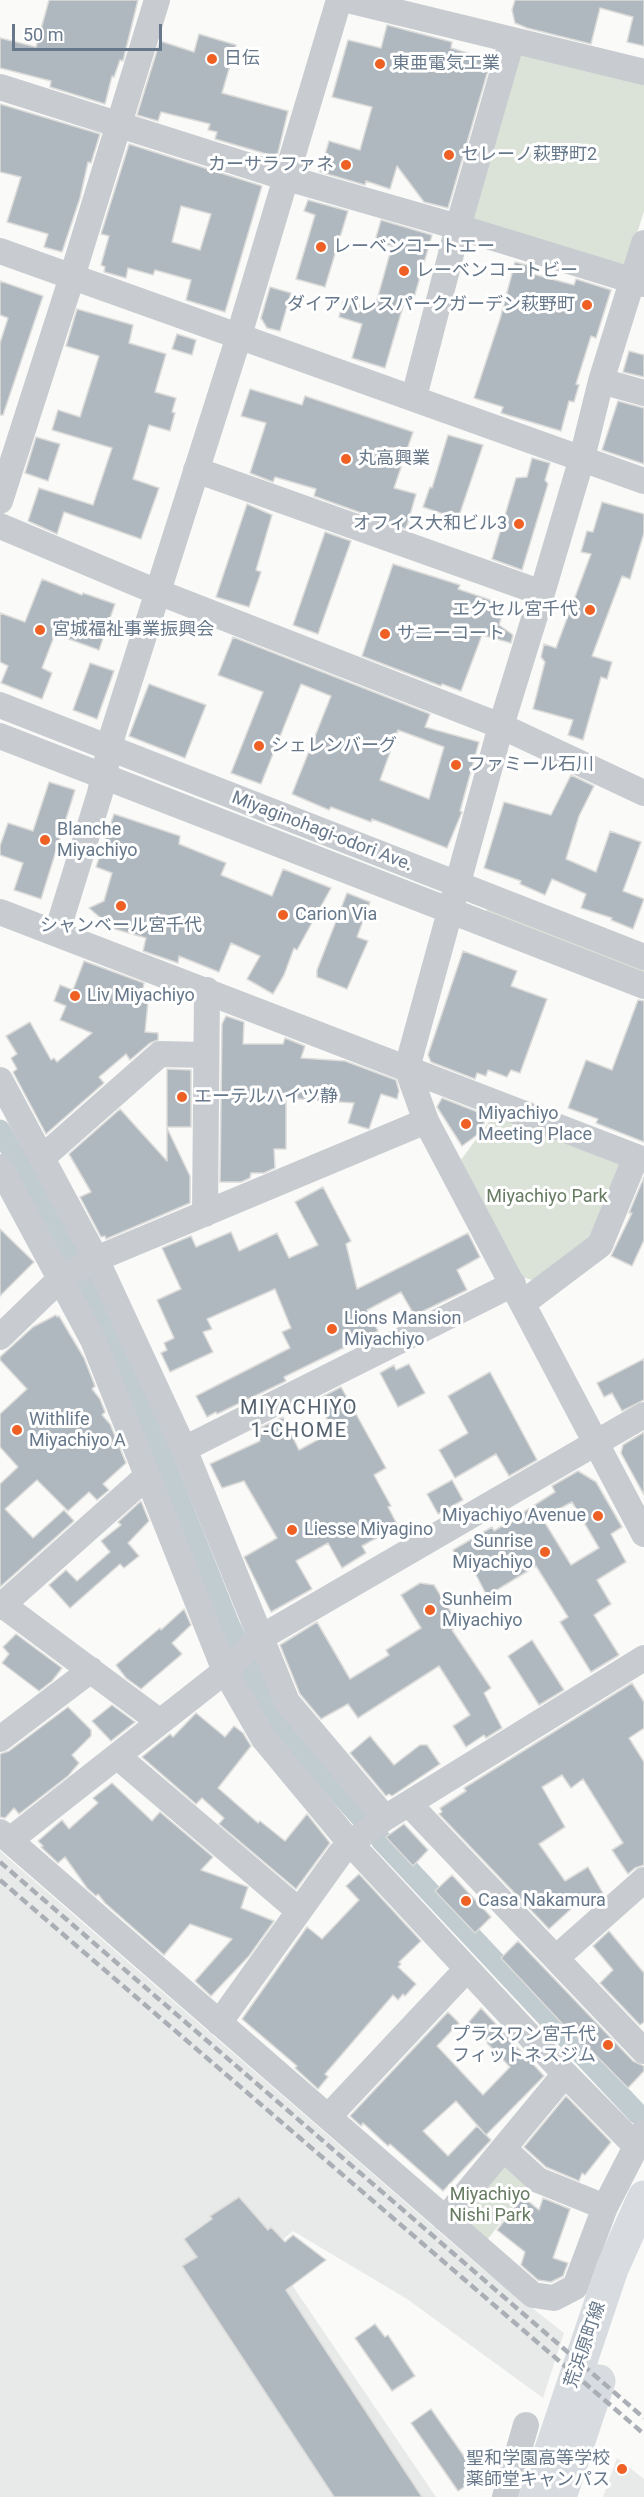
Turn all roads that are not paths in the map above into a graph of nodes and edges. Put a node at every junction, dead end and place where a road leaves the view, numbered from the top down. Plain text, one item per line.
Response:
1 (157, 0) edge
2 (339, 0) edge
3 (348, 0) edge
4 (512, 40) junction
5 (644, 72) edge
6 (0, 87) edge
7 (120, 124) junction
8 (287, 178) junction
9 (458, 227) junction
10 (644, 243) edge
11 (0, 251) edge
12 (72, 277) junction
13 (638, 282) edge
14 (238, 338) junction
15 (601, 381) junction
16 (644, 393) edge
17 (414, 397) junction
18 (582, 459) junction
19 (196, 470) junction
20 (644, 481) edge
21 (0, 501) edge
22 (0, 526) edge
23 (159, 591) junction
24 (543, 593) junction
25 (0, 705) edge
26 (501, 726) junction
27 (0, 736) edge
28 (109, 748) junction
29 (104, 776) junction
30 (644, 793) edge
31 (459, 885) junction
32 (451, 911) junction
33 (0, 912) edge
34 (57, 932) junction
35 (644, 957) edge
36 (644, 986) edge
37 (207, 990) junction
38 (206, 1055) junction
39 (407, 1068) junction
40 (0, 1080) edge
41 (426, 1121) junction
42 (43, 1157) junction
43 (640, 1159) edge
44 (0, 1167) edge
45 (205, 1214) junction
46 (78, 1269) junction
47 (518, 1294) junction
48 (0, 1336) edge
49 (644, 1415) edge
50 (597, 1443) junction
51 (184, 1449) junction
52 (146, 1477) junction
53 (644, 1534) edge
54 (1, 1605) edge
55 (243, 1654) junction
56 (644, 1658) edge
57 (91, 1670) junction
58 (160, 1722) junction
59 (0, 1739) edge
60 (117, 1756) junction
61 (410, 1804) junction
62 (385, 1818) junction
63 (5, 1836) edge
64 (351, 1844) junction
65 (644, 1880) edge
66 (298, 1910) junction
67 (556, 1958) junction
68 (467, 1969) junction
69 (219, 2023) junction
70 (644, 2050) edge
71 (565, 2074) junction
72 (328, 2117) junction
73 (640, 2139) edge
74 (504, 2149) junction
75 (644, 2197) edge
76 (605, 2207) junction
77 (445, 2219) junction
78 (644, 2252) edge
79 (526, 2425) dead end
80 (505, 2497) edge
81 (535, 2497) edge
82 (560, 2497) edge

1 - 7 street
2 - 8 street
3 - 4 street
4 - 5 street
4 - 9 street
6 - 7 street
7 - 8 street
7 - 12 street
8 - 9 street
8 - 14 street
9 - 13 street
9 - 17 street
10 - 13 street
11 - 12 street
12 - 14 street
12 - 21 street
13 - 15 street
14 - 17 street
14 - 19 street
15 - 16 street
15 - 18 street
17 - 18 street
18 - 20 street
18 - 24 street
19 - 23 street
19 - 24 street
22 - 23 street
23 - 26 street
23 - 28 street
24 - 26 street
25 - 28 street, Miyaginohagi-odori Ave.
26 - 30 street
26 - 31 street
27 - 29 street, Miyaginohagi-odori Ave.
28 - 29 street
28 - 31 street, Miyaginohagi-odori Ave.
29 - 32 street, Miyaginohagi-odori Ave.
29 - 34 street
31 - 32 street
31 - 35 street, Miyaginohagi-odori Ave.
32 - 36 street, Miyaginohagi-odori Ave.
32 - 39 street
33 - 34 street
34 - 37 street
37 - 38 street
37 - 39 street
38 - 42 street
38 - 45 street
39 - 41 street
39 - 43 street
40 - 42 street
41 - 45 street
41 - 47 street
42 - 46 street
43 - 47 street
44 - 46 street
45 - 46 street
46 - 48 street
46 - 51 street
46 - 52 street
47 - 50 street
47 - 51 street
49 - 50 street
50 - 53 street
50 - 55 street
51 - 55 street
52 - 54 street
52 - 55 street
54 - 57 street
55 - 58 street
55 - 62 street
55 - 64 street
56 - 61 street
57 - 58 street
57 - 59 street
58 - 60 street
60 - 63 street
60 - 66 street
61 - 62 street
61 - 67 street
62 - 64 street
63 - 69 street
64 - 66 street
64 - 68 street
65 - 67 street
66 - 69 street
67 - 70 street
68 - 71 street
68 - 72 street
69 - 72 street
71 - 73 street
71 - 74 street
72 - 77 street
73 - 76 street
74 - 76 street
74 - 77 street
75 - 81 main road, 荒浜原町線
76 - 77 street
78 - 82 main road, 荒浜原町線
79 - 80 street

